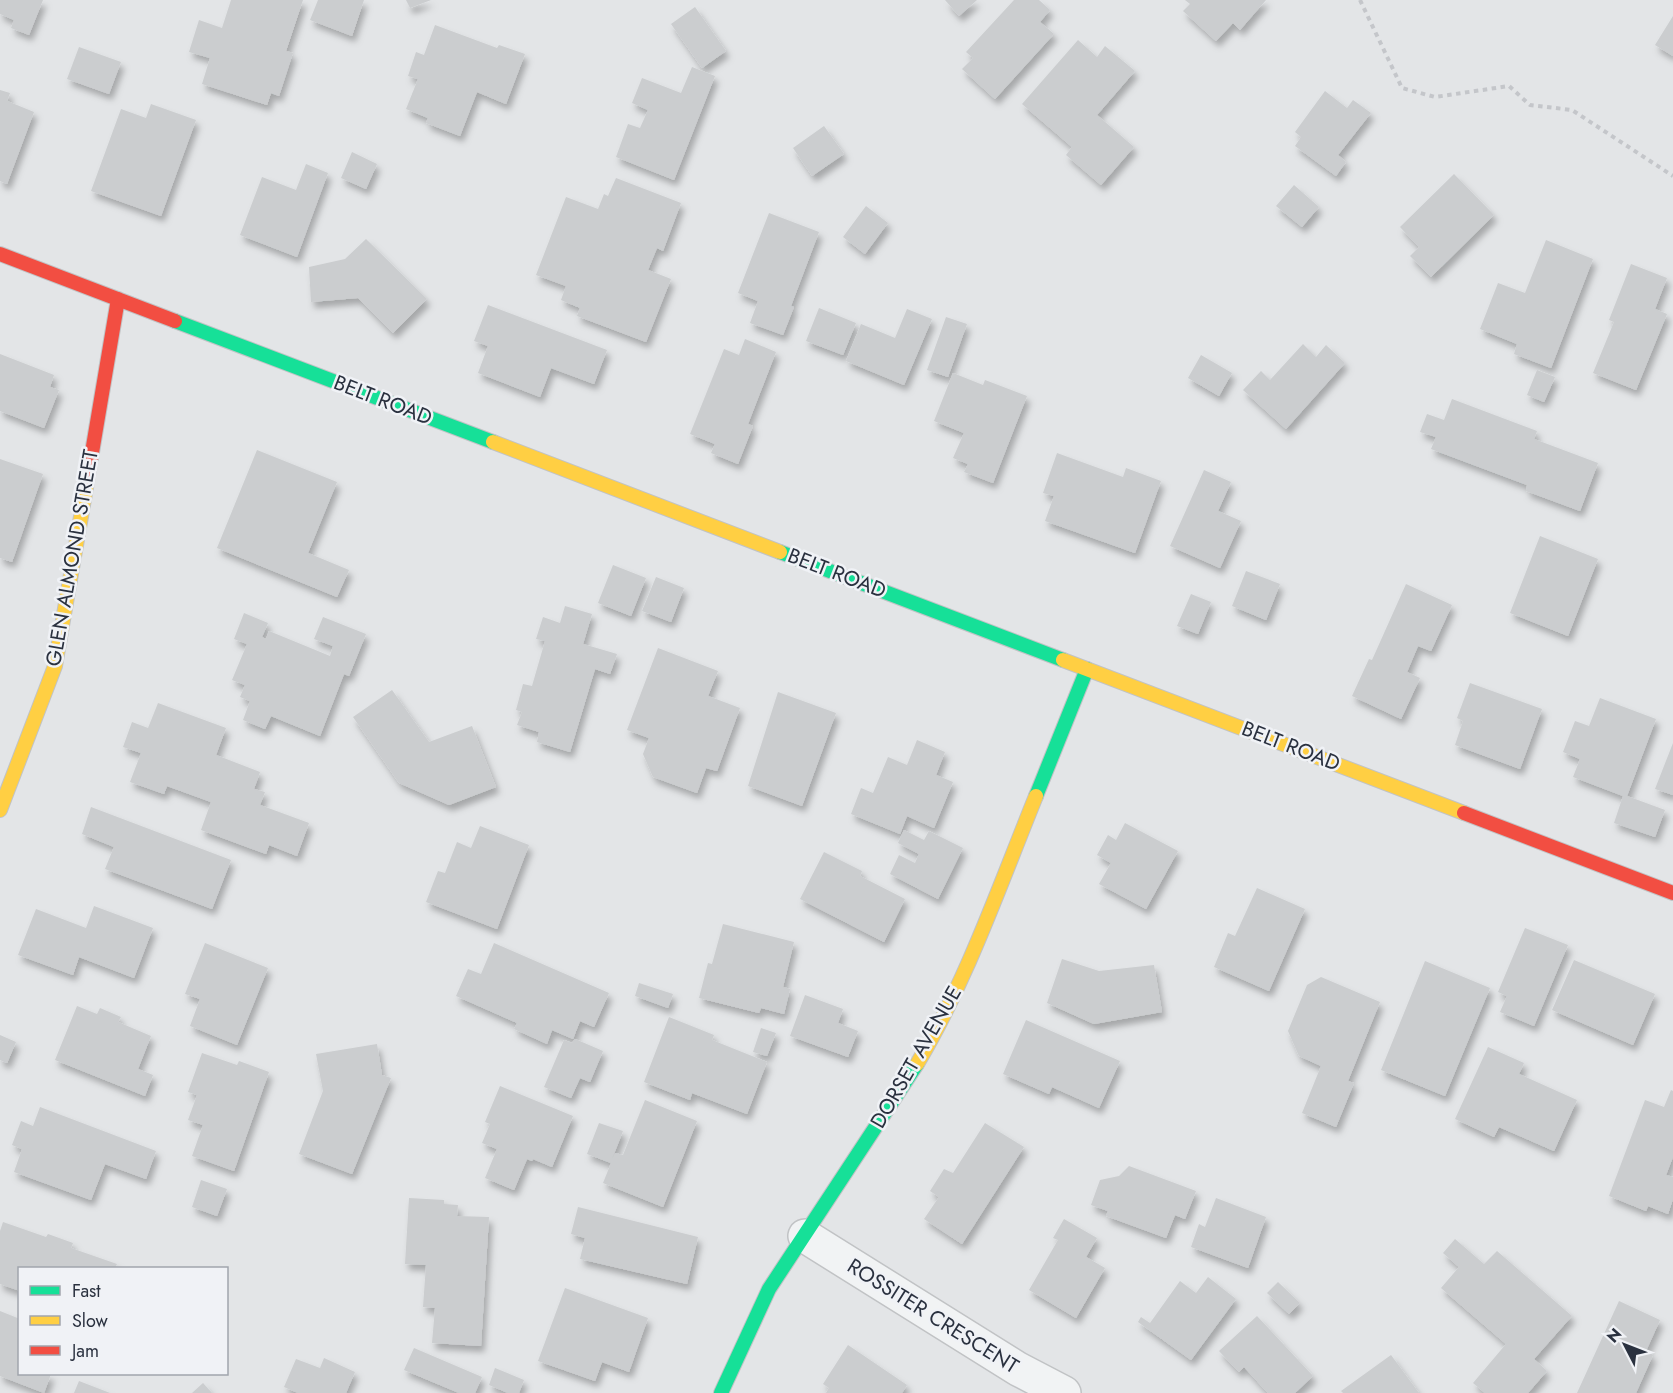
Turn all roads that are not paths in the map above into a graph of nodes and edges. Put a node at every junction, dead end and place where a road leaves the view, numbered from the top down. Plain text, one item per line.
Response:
1 (0, 254) edge
2 (118, 299) junction
3 (1087, 669) junction
4 (0, 810) edge
5 (1673, 893) edge
6 (805, 1236) junction
7 (721, 1393) edge
8 (1064, 1393) edge

1 - 2 street, BELT ROAD
2 - 3 street, BELT ROAD
2 - 4 street, GLEN ALMOND STREET
3 - 5 street, BELT ROAD
3 - 6 street, DORSET AVENUE
6 - 7 street, DORSET AVENUE
6 - 8 street, ROSSITER CRESCENT

